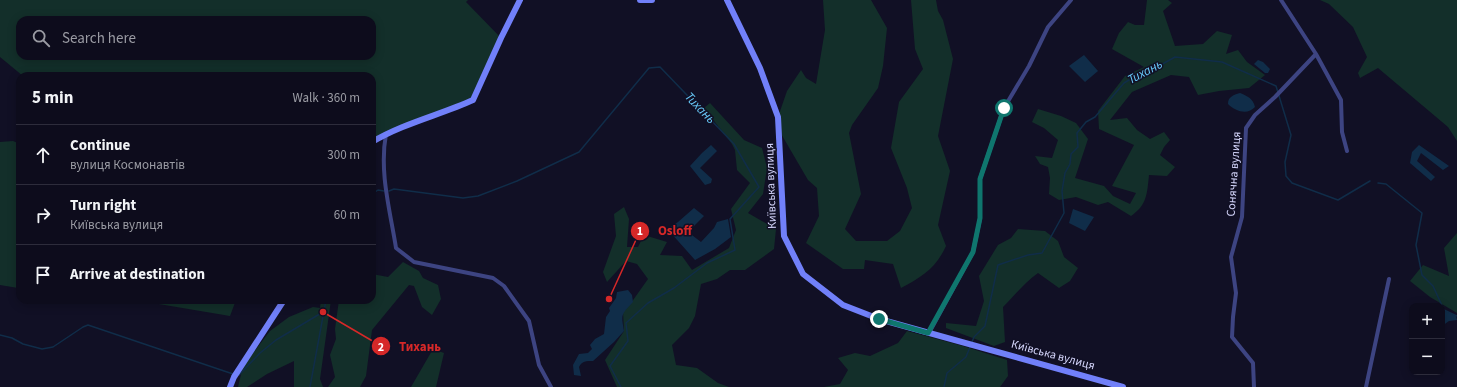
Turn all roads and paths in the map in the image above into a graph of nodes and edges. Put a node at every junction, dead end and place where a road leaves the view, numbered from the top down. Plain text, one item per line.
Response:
1 (520, 0) edge
2 (640, 0) edge
3 (652, 0) edge
4 (727, 0) edge
5 (1071, 0) edge
6 (1281, 0) edge
7 (1316, 54) junction
8 (386, 133) junction
9 (376, 139) edge
10 (1347, 151) dead end
11 (1389, 279) dead end
12 (281, 304) edge
13 (928, 333) junction
14 (230, 387) edge
15 (551, 387) edge
16 (1123, 387) edge
17 (1254, 387) edge
18 (1366, 387) edge

1 - 8 main road
2 - 3 main road
4 - 13 main road, Київська вулиця
5 - 13 street
6 - 7 street
7 - 10 street
7 - 17 street, Сонячна вулиця
8 - 9 main road
8 - 15 street
11 - 18 street
12 - 14 main road
13 - 16 main road, Київська вулиця

